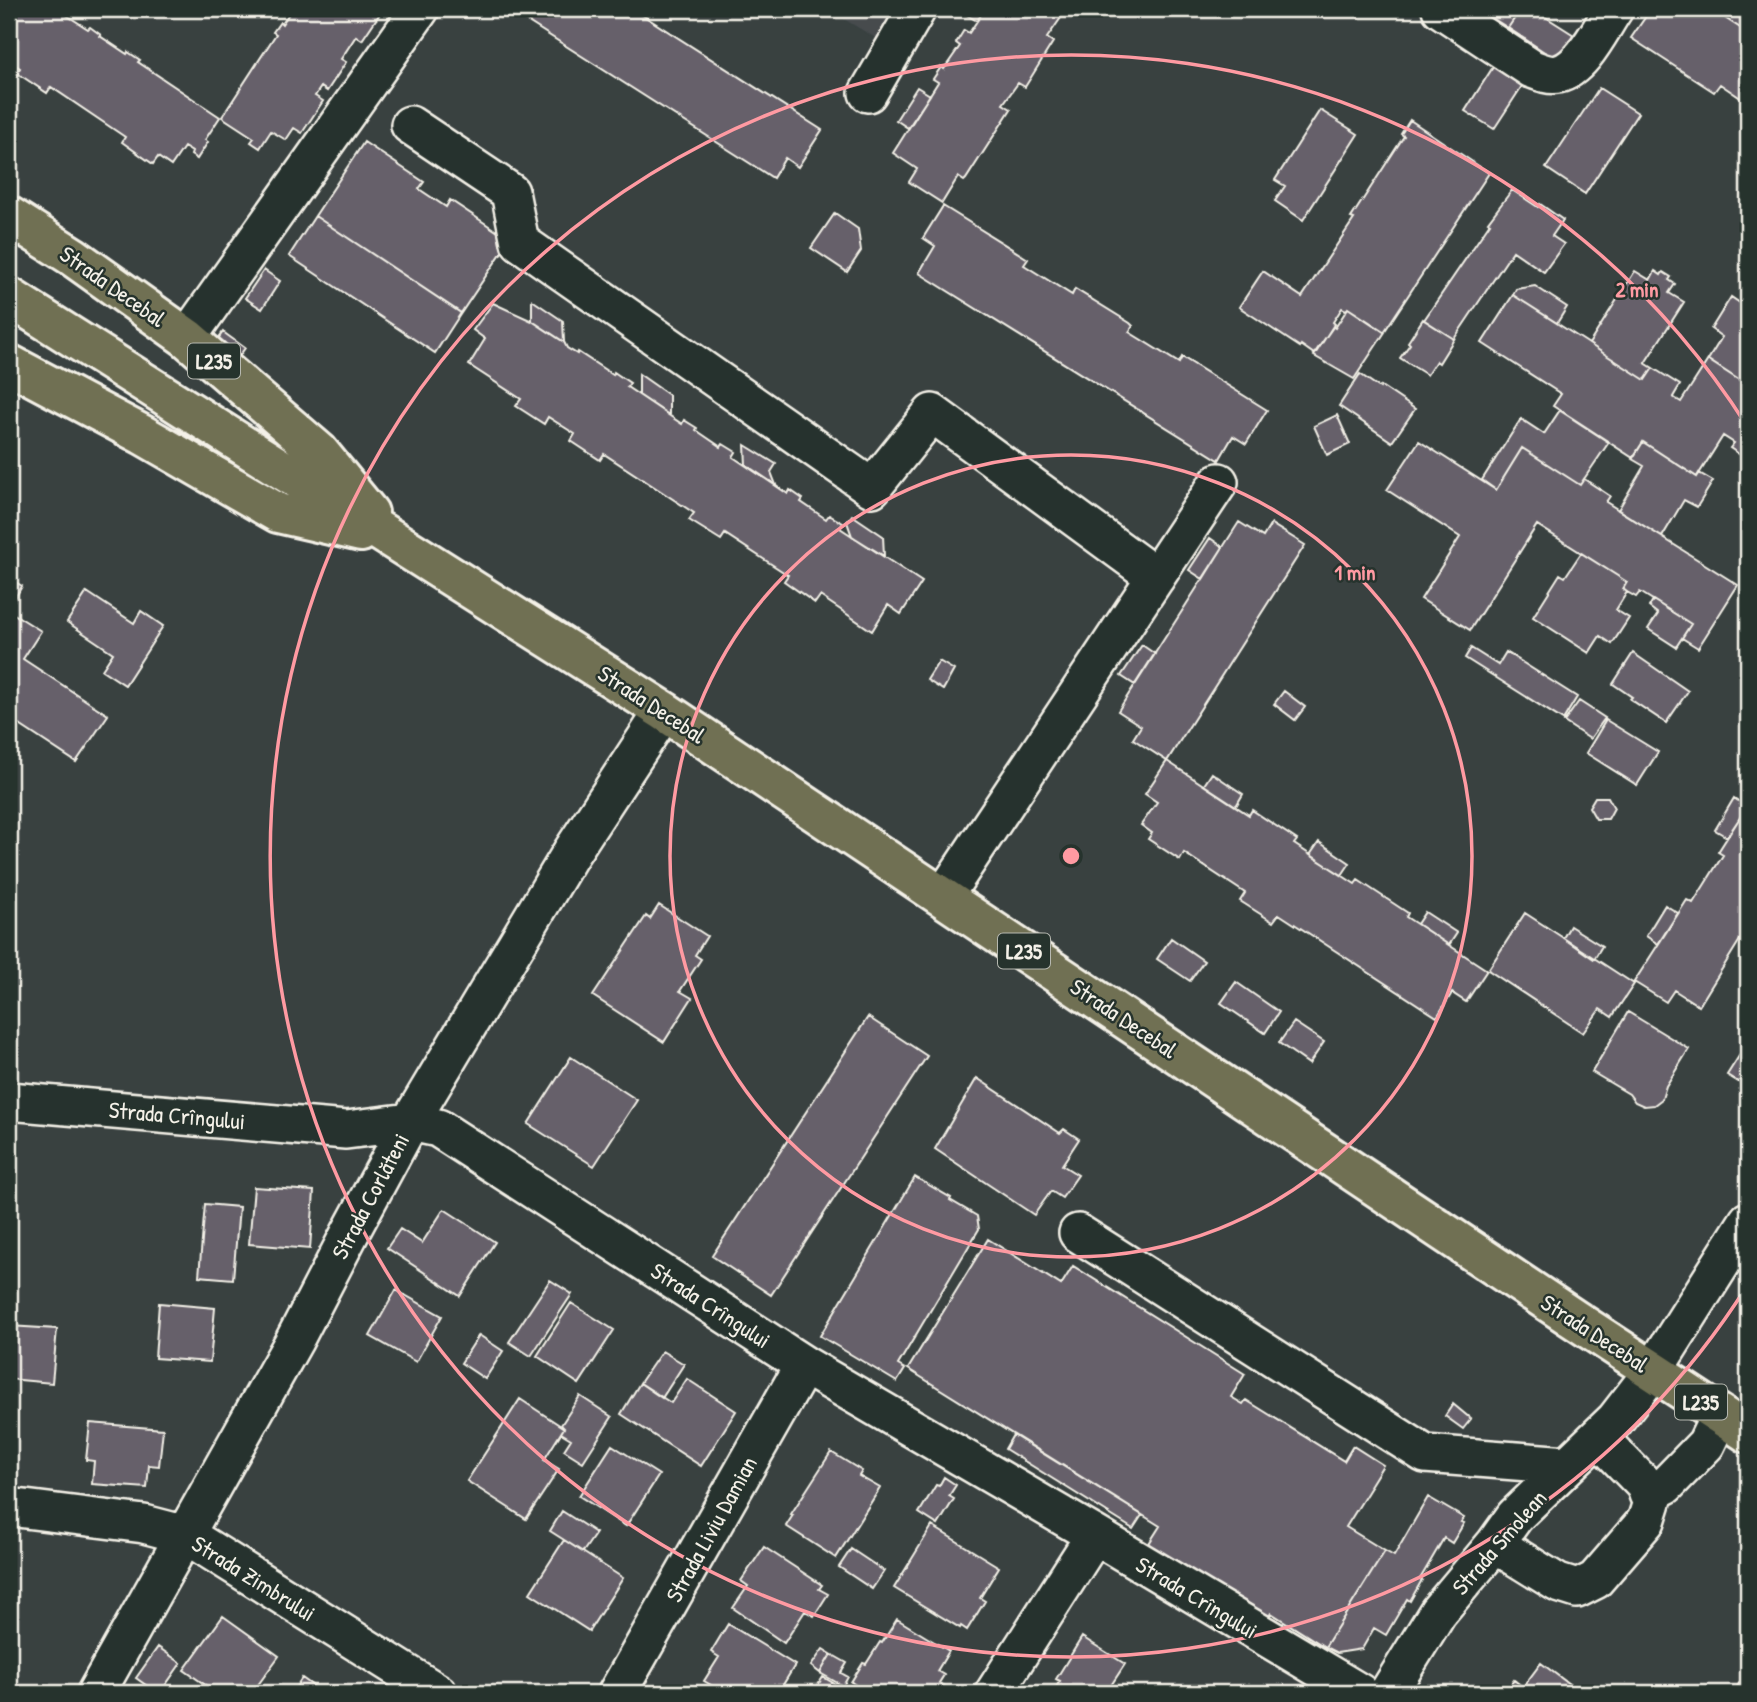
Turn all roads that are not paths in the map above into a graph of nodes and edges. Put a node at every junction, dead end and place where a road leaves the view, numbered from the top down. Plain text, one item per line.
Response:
1 (420, 9) edge
2 (917, 9) edge
3 (1441, 9) edge
4 (1614, 9) edge
5 (867, 93) dead end
6 (410, 125) dead end
7 (9, 216) edge
8 (9, 297) edge
9 (187, 338) junction
10 (9, 364) edge
11 (1219, 482) dead end
12 (390, 539) junction
13 (1156, 577) junction
14 (664, 710) junction
15 (943, 897) junction
16 (9, 1101) edge
17 (410, 1122) junction
18 (1748, 1221) edge
19 (1078, 1233) dead end
20 (804, 1365) junction
21 (1653, 1371) junction
22 (1734, 1424) edge
23 (1598, 1437) junction
24 (1568, 1465) junction
25 (1648, 1493) junction
26 (9, 1507) edge
27 (186, 1535) junction
28 (1095, 1535) junction
29 (1495, 1544) junction
30 (96, 1693) edge
31 (438, 1693) edge
32 (617, 1693) edge
33 (993, 1693) edge
34 (1360, 1693) edge
35 (1388, 1693) edge

1 - 9 street
2 - 5 street
3 - 4 street
6 - 13 street
7 - 9 main road, Strada Decebal / L235
8 - 12 main road, Strada Decebal
9 - 12 main road, Strada Decebal / L235
10 - 12 main road, Strada Decebal / L235
11 - 13 street
12 - 14 main road, Strada Decebal / L235
13 - 15 street
14 - 15 main road, Strada Decebal / L235
14 - 17 street, Strada Corlăteni
15 - 21 main road, Strada Decebal / L235
16 - 17 street, Strada Crîngului
17 - 20 street, Strada Crîngului
17 - 27 street, Strada Corlăteni
18 - 21 street, Strada Smolean
19 - 24 street
20 - 28 street, Strada Crîngului
20 - 32 street, Strada Liviu Damian
21 - 22 main road, Strada Decebal / L235
21 - 23 street, Strada Smolean
22 - 25 street
23 - 24 street, Strada Smolean
23 - 25 street
24 - 29 street, Strada Smolean
25 - 29 street
26 - 27 street, Strada Zimbrului
27 - 30 street, Strada Corlăteni
27 - 31 street, Strada Zimbrului
28 - 33 street
28 - 34 street, Strada Crîngului
29 - 35 street, Strada Smolean

